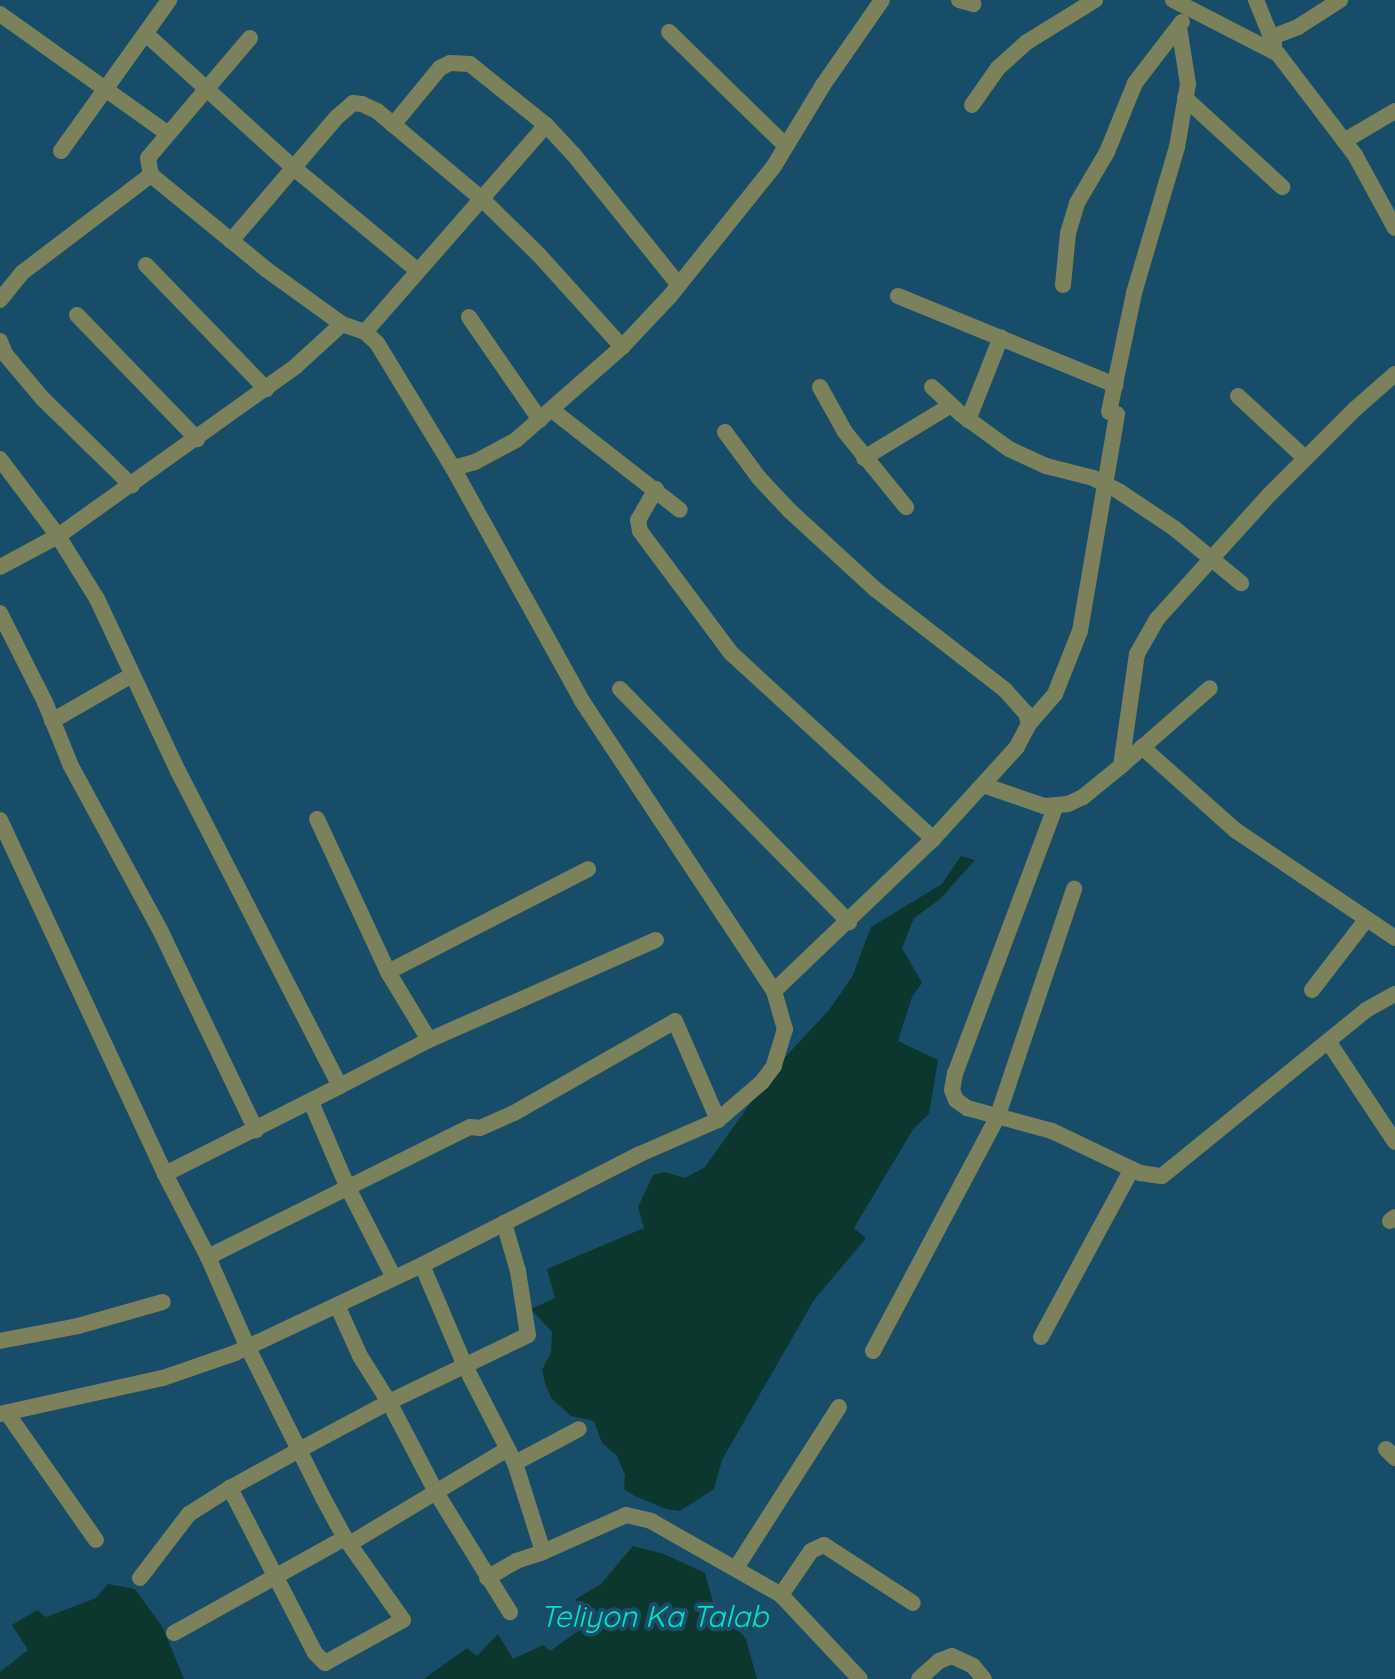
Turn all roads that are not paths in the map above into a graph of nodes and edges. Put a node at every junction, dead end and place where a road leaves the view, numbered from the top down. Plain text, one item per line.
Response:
1 (169, 0) edge
2 (882, 0) edge
3 (1095, 0) edge
4 (1173, 0) edge
5 (1256, 0) edge
6 (1340, 0) edge
7 (1193, 10) junction
8 (0, 14) edge
9 (1179, 27) junction
10 (669, 32) dead end
11 (146, 34) junction
12 (250, 38) dead end
13 (1275, 46) junction
14 (107, 88) junction
15 (207, 88) junction
16 (1185, 98) junction
17 (972, 105) dead end
18 (1395, 111) edge
19 (393, 125) junction
20 (546, 125) junction
21 (167, 133) junction
22 (1344, 141) junction
23 (786, 146) junction
24 (61, 151) dead end
25 (294, 168) junction
26 (151, 175) junction
27 (1282, 187) dead end
28 (482, 199) junction
29 (1395, 228) edge
30 (231, 241) junction
31 (146, 265) dead end
32 (418, 271) junction
33 (679, 285) junction
34 (1063, 285) dead end
35 (898, 296) dead end
36 (0, 300) edge
37 (77, 315) dead end
38 (469, 317) dead end
39 (342, 324) junction
40 (365, 332) junction
41 (1001, 337) junction
42 (0, 341) edge
43 (622, 347) junction
44 (1395, 374) edge
45 (1115, 385) junction
46 (820, 387) dead end
47 (932, 387) dead end
48 (266, 389) junction
49 (1238, 396) dead end
50 (951, 405) junction
51 (546, 415) junction
52 (968, 420) junction
53 (725, 432) dead end
54 (197, 439) junction
55 (864, 458) junction
56 (1305, 458) junction
57 (0, 459) edge
58 (453, 468) junction
59 (1098, 481) junction
60 (132, 486) junction
61 (656, 489) junction
62 (906, 507) dead end
63 (680, 510) dead end
64 (58, 536) junction
65 (1212, 559) junction
66 (0, 567) edge
67 (1241, 583) dead end
68 (0, 613) edge
69 (132, 675) junction
70 (1210, 688) dead end
71 (620, 689) dead end
72 (52, 721) junction
73 (1029, 724) junction
74 (1142, 747) junction
75 (1121, 766) junction
76 (997, 790) junction
77 (1056, 805) junction
78 (317, 819) dead end
79 (0, 820) edge
80 (933, 839) junction
81 (588, 869) dead end
82 (1074, 889) dead end
83 (1366, 920) junction
84 (849, 922) junction
85 (1395, 938) edge
86 (656, 940) dead end
87 (388, 972) junction
88 (1312, 990) dead end
89 (774, 991) junction
90 (1395, 994) edge
91 (429, 1040) junction
92 (1328, 1041) junction
93 (340, 1086) junction
94 (311, 1102) junction
95 (997, 1118) junction
96 (718, 1120) junction
97 (256, 1130) junction
98 (1395, 1142) edge
99 (1132, 1169) junction
100 (165, 1174) junction
101 (348, 1188) junction
102 (504, 1223) junction
103 (208, 1257) junction
104 (422, 1265) junction
105 (394, 1278) junction
106 (163, 1302) dead end
107 (337, 1305) junction
108 (1041, 1337) dead end
109 (0, 1341) edge
110 (247, 1346) junction
111 (873, 1351) dead end
112 (466, 1368) junction
113 (389, 1402) junction
114 (839, 1407) dead end
115 (4, 1414) edge
116 (579, 1429) dead end
117 (299, 1450) junction
118 (510, 1456) junction
119 (230, 1488) junction
120 (437, 1494) junction
121 (96, 1540) dead end
122 (348, 1541) junction
123 (543, 1552) junction
124 (736, 1568) junction
125 (274, 1575) junction
126 (140, 1578) dead end
127 (487, 1578) junction
128 (781, 1595) junction
129 (913, 1603) dead end
130 (510, 1612) dead end
131 (174, 1633) dead end
132 (860, 1679) edge
133 (919, 1679) edge
134 (984, 1679) edge

1 - 11 street
2 - 23 street
3 - 17 street
4 - 7 street
5 - 13 street
6 - 13 street
7 - 9 street
7 - 13 street
8 - 14 street
9 - 16 street
9 - 34 street
10 - 23 street
11 - 14 street
11 - 15 street
12 - 15 street
13 - 22 street
14 - 21 street
14 - 24 street
15 - 21 street
15 - 25 street
16 - 27 street
16 - 45 street
18 - 22 street
19 - 20 street
19 - 25 street
19 - 28 street
20 - 28 street
20 - 33 street
21 - 26 street
22 - 29 street
23 - 33 street
25 - 30 street
25 - 32 street
26 - 30 street
26 - 36 street
28 - 32 street
28 - 43 street
30 - 39 street
31 - 48 street
32 - 40 street
33 - 43 street
35 - 41 street
37 - 54 street
38 - 51 street
39 - 40 street
39 - 48 street
40 - 58 street
41 - 45 street
41 - 52 street
42 - 60 street
43 - 51 street
44 - 56 street
45 - 59 street
46 - 55 street
47 - 50 street
48 - 54 street
49 - 56 street
50 - 52 street
50 - 55 street
51 - 58 street
51 - 61 street
52 - 59 street
53 - 73 street
54 - 60 street
55 - 62 street
56 - 65 street
57 - 64 street
58 - 89 street
59 - 65 street
59 - 73 street
60 - 64 street
61 - 63 street
61 - 80 street
64 - 66 street
64 - 69 street
65 - 67 street
65 - 75 street
68 - 72 street
69 - 72 street
69 - 93 street
70 - 74 street
71 - 84 street
72 - 97 street
73 - 76 street
74 - 75 street
74 - 83 street
75 - 77 street
76 - 77 street
76 - 80 street
77 - 95 street
78 - 87 street
79 - 100 street
80 - 84 street
81 - 87 street
82 - 95 street
83 - 85 street
83 - 88 street
84 - 89 street
86 - 91 street
87 - 91 street
89 - 96 street
90 - 92 street
91 - 93 street
92 - 98 street
92 - 99 street
93 - 94 street
94 - 97 street
94 - 101 street
95 - 99 street
95 - 111 street
96 - 101 street
96 - 102 street
97 - 100 street
99 - 108 street
100 - 103 street
101 - 103 street
101 - 105 street
102 - 104 street
102 - 112 street
103 - 110 street
104 - 105 street
104 - 112 street
105 - 107 street
106 - 109 street
107 - 110 street
107 - 113 street
110 - 115 street
110 - 117 street
112 - 113 street
112 - 118 street
113 - 117 street
113 - 120 street
114 - 124 street
115 - 121 street
116 - 118 street
117 - 119 street
117 - 122 street
118 - 120 street
118 - 123 street
119 - 125 street
119 - 126 street
120 - 122 street
120 - 127 street
122 - 125 street
122 - 125 street
123 - 124 street
123 - 127 street
124 - 128 street
125 - 131 street
127 - 130 street
128 - 129 street
128 - 132 street
133 - 134 street

